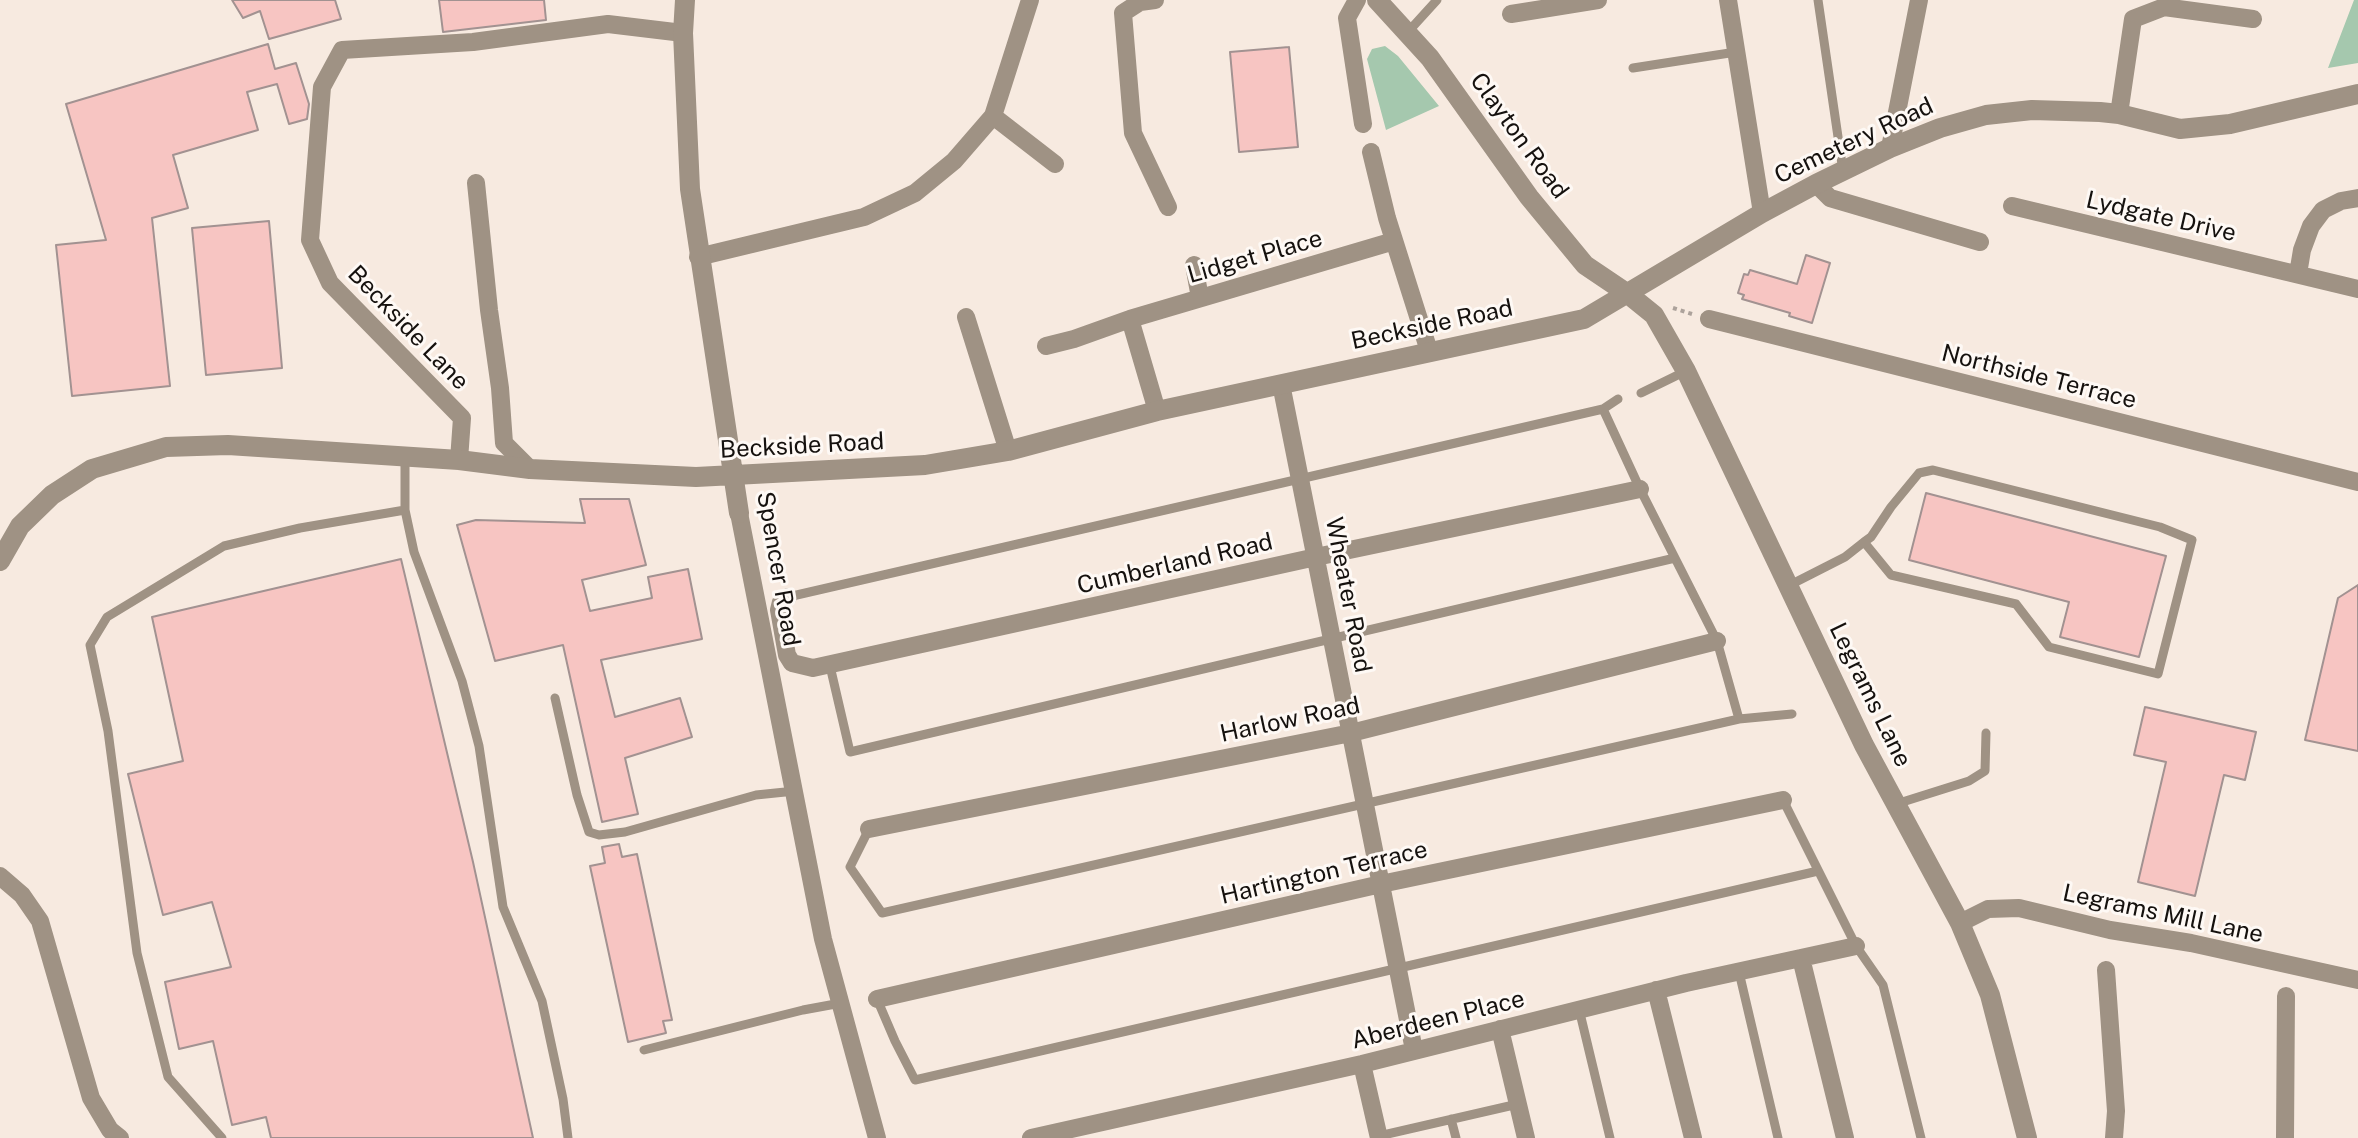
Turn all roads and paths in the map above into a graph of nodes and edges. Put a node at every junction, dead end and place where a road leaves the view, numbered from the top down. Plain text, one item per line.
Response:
1 (685, 0) edge
2 (1030, 0) edge
3 (1155, 0) edge
4 (1357, 0) edge
5 (1377, 0) edge
6 (1437, 0) edge
7 (1598, 0) edge
8 (1728, 0) edge
9 (1818, 0) edge
10 (1919, 0) edge
11 (1511, 14) dead end
12 (2253, 19) dead end
13 (683, 33) junction
14 (1407, 33) junction
15 (1736, 52) junction
16 (1633, 68) dead end
17 (2358, 94) edge
18 (2119, 114) junction
19 (993, 116) junction
20 (1363, 124) dead end
21 (1890, 148) junction
22 (1371, 152) dead end
23 (1055, 164) dead end
24 (1843, 171) junction
25 (476, 183) dead end
26 (1816, 184) junction
27 (2358, 198) edge
28 (2012, 206) dead end
29 (1168, 207) dead end
30 (1762, 213) junction
31 (1394, 241) junction
32 (1980, 242) dead end
33 (698, 257) junction
34 (1194, 265) dead end
35 (2298, 274) junction
36 (2358, 289) edge
37 (1628, 294) junction
38 (1200, 298) junction
39 (966, 317) dead end
40 (1130, 319) junction
41 (1709, 319) dead end
42 (1046, 346) dead end
43 (1429, 351) junction
44 (1686, 371) junction
45 (1281, 384) junction
46 (1641, 393) dead end
47 (1618, 399) dead end
48 (1603, 409) junction
49 (1157, 411) junction
50 (1008, 451) junction
51 (405, 457) junction
52 (459, 460) junction
53 (530, 469) junction
54 (735, 474) junction
55 (1300, 478) junction
56 (2358, 482) edge
57 (1640, 489) junction
58 (405, 510) junction
59 (739, 513) joint
60 (1864, 542) junction
61 (1316, 557) junction
62 (1675, 558) junction
63 (0, 561) edge
64 (1788, 586) junction
65 (788, 597) joint
66 (1332, 637) junction
67 (1717, 641) junction
68 (830, 666) junction
69 (555, 698) dead end
70 (1792, 714) dead end
71 (1739, 719) junction
72 (1351, 733) junction
73 (1986, 733) dead end
74 (795, 791) junction
75 (1783, 800) joint
76 (1365, 803) junction
77 (1896, 804) junction
78 (869, 829) joint
79 (1818, 871) junction
80 (0, 876) edge
81 (1381, 884) junction
82 (1960, 923) junction
83 (1856, 946) junction
84 (1801, 958) junction
85 (1398, 970) junction
86 (2106, 970) dead end
87 (1739, 972) junction
88 (2358, 980) edge
89 (1656, 990) junction
90 (2286, 996) dead end
91 (877, 999) joint
92 (841, 1003) junction
93 (1579, 1009) junction
94 (1500, 1029) junction
95 (644, 1050) dead end
96 (1414, 1050) junction
97 (1362, 1064) junction
98 (1518, 1104) junction
99 (1451, 1119) junction
100 (1072, 1133) edge
101 (1379, 1137) edge
102 (120, 1138) edge
103 (222, 1138) edge
104 (568, 1138) edge
105 (877, 1138) edge
106 (1031, 1138) edge
107 (1456, 1138) edge
108 (1526, 1138) edge
109 (1610, 1138) edge
110 (1693, 1138) edge
111 (1778, 1138) edge
112 (1845, 1138) edge
113 (1919, 1138) edge
114 (2027, 1138) edge
115 (2114, 1138) edge
116 (2285, 1138) edge

1 - 13 street, Spencer Road
2 - 19 street
3 - 29 street
4 - 20 street
5 - 14 street, Clayton Road
6 - 14 lane
7 - 11 street
8 - 15 street
9 - 24 lane
10 - 21 street
12 - 18 street
13 - 33 street, Spencer Road
13 - 52 street, Beckside Lane
14 - 37 street, Clayton Road
15 - 16 lane
15 - 30 street
17 - 18 street, Cemetery Road
18 - 21 street, Cemetery Road
19 - 23 street
19 - 33 street
21 - 24 street, Cemetery Road
22 - 31 street
24 - 26 street, Cemetery Road
25 - 53 street, Beckside Lane
26 - 30 street, Cemetery Road
26 - 32 street
27 - 35 street
28 - 35 street, Lydgate Drive
30 - 37 street, Cemetery Road
31 - 38 street, Lidget Place
31 - 43 street
33 - 54 street, Spencer Road
34 - 38 street
35 - 36 street, Lydgate Drive
37 - 43 street, Beckside Road
37 - 44 street, Legrams Lane
38 - 40 street, Lidget Place
39 - 50 street
40 - 42 street, Lidget Place
40 - 49 street
41 - 56 street, Northside Terrace
43 - 45 street, Beckside Road
44 - 46 lane
44 - 64 street, Legrams Lane
45 - 49 street, Beckside Road
45 - 55 street, Wheater Road
47 - 48 lane
48 - 55 lane
48 - 57 lane
49 - 50 street, Beckside Road
50 - 54 street, Beckside Road
51 - 52 street, Beckside Road
51 - 58 lane
51 - 63 street, Beckside Road
52 - 53 street, Beckside Road
53 - 54 street, Beckside Road
54 - 59 street, Spencer Road
55 - 61 street, Wheater Road
55 - 65 lane
57 - 61 street, Cumberland Road
57 - 62 lane
58 - 103 lane
58 - 104 lane
59 - 74 street, Spencer Road
60 - 60 lane
60 - 64 lane
61 - 66 street, Wheater Road
61 - 68 street, Cumberland Road
62 - 66 lane
62 - 67 lane
64 - 77 street, Legrams Lane
65 - 68 street, Cumberland Road
66 - 68 lane
66 - 72 street, Wheater Road
67 - 71 lane
67 - 72 street, Harlow Road
69 - 74 lane
70 - 71 lane
71 - 76 lane
72 - 76 street, Wheater Road
72 - 78 street, Harlow Road
73 - 77 lane
74 - 92 street, Spencer Road
75 - 79 lane
75 - 81 street, Hartington Terrace
76 - 78 lane
76 - 81 street, Wheater Road
77 - 82 street, Legrams Lane
79 - 83 lane
79 - 85 lane
80 - 102 street
81 - 85 street, Wheater Road
81 - 91 street, Hartington Terrace
82 - 88 street, Legrams Mill Lane
82 - 114 street, Legrams Lane
83 - 84 street, Aberdeen Place
83 - 113 lane
84 - 87 street, Aberdeen Place
84 - 112 street
85 - 91 lane
85 - 96 street, Wheater Road
86 - 115 street
87 - 89 street, Aberdeen Place
87 - 111 lane
89 - 93 street, Aberdeen Place
89 - 110 street
90 - 116 street
92 - 95 lane
92 - 105 street, Spencer Road
93 - 94 street, Aberdeen Place
93 - 109 lane
94 - 96 street, Aberdeen Place
94 - 98 street
96 - 97 street, Aberdeen Place
97 - 100 street, Aberdeen Place
97 - 101 street
98 - 99 lane
98 - 108 street
99 - 101 lane
99 - 107 lane
100 - 106 street, Aberdeen Place

